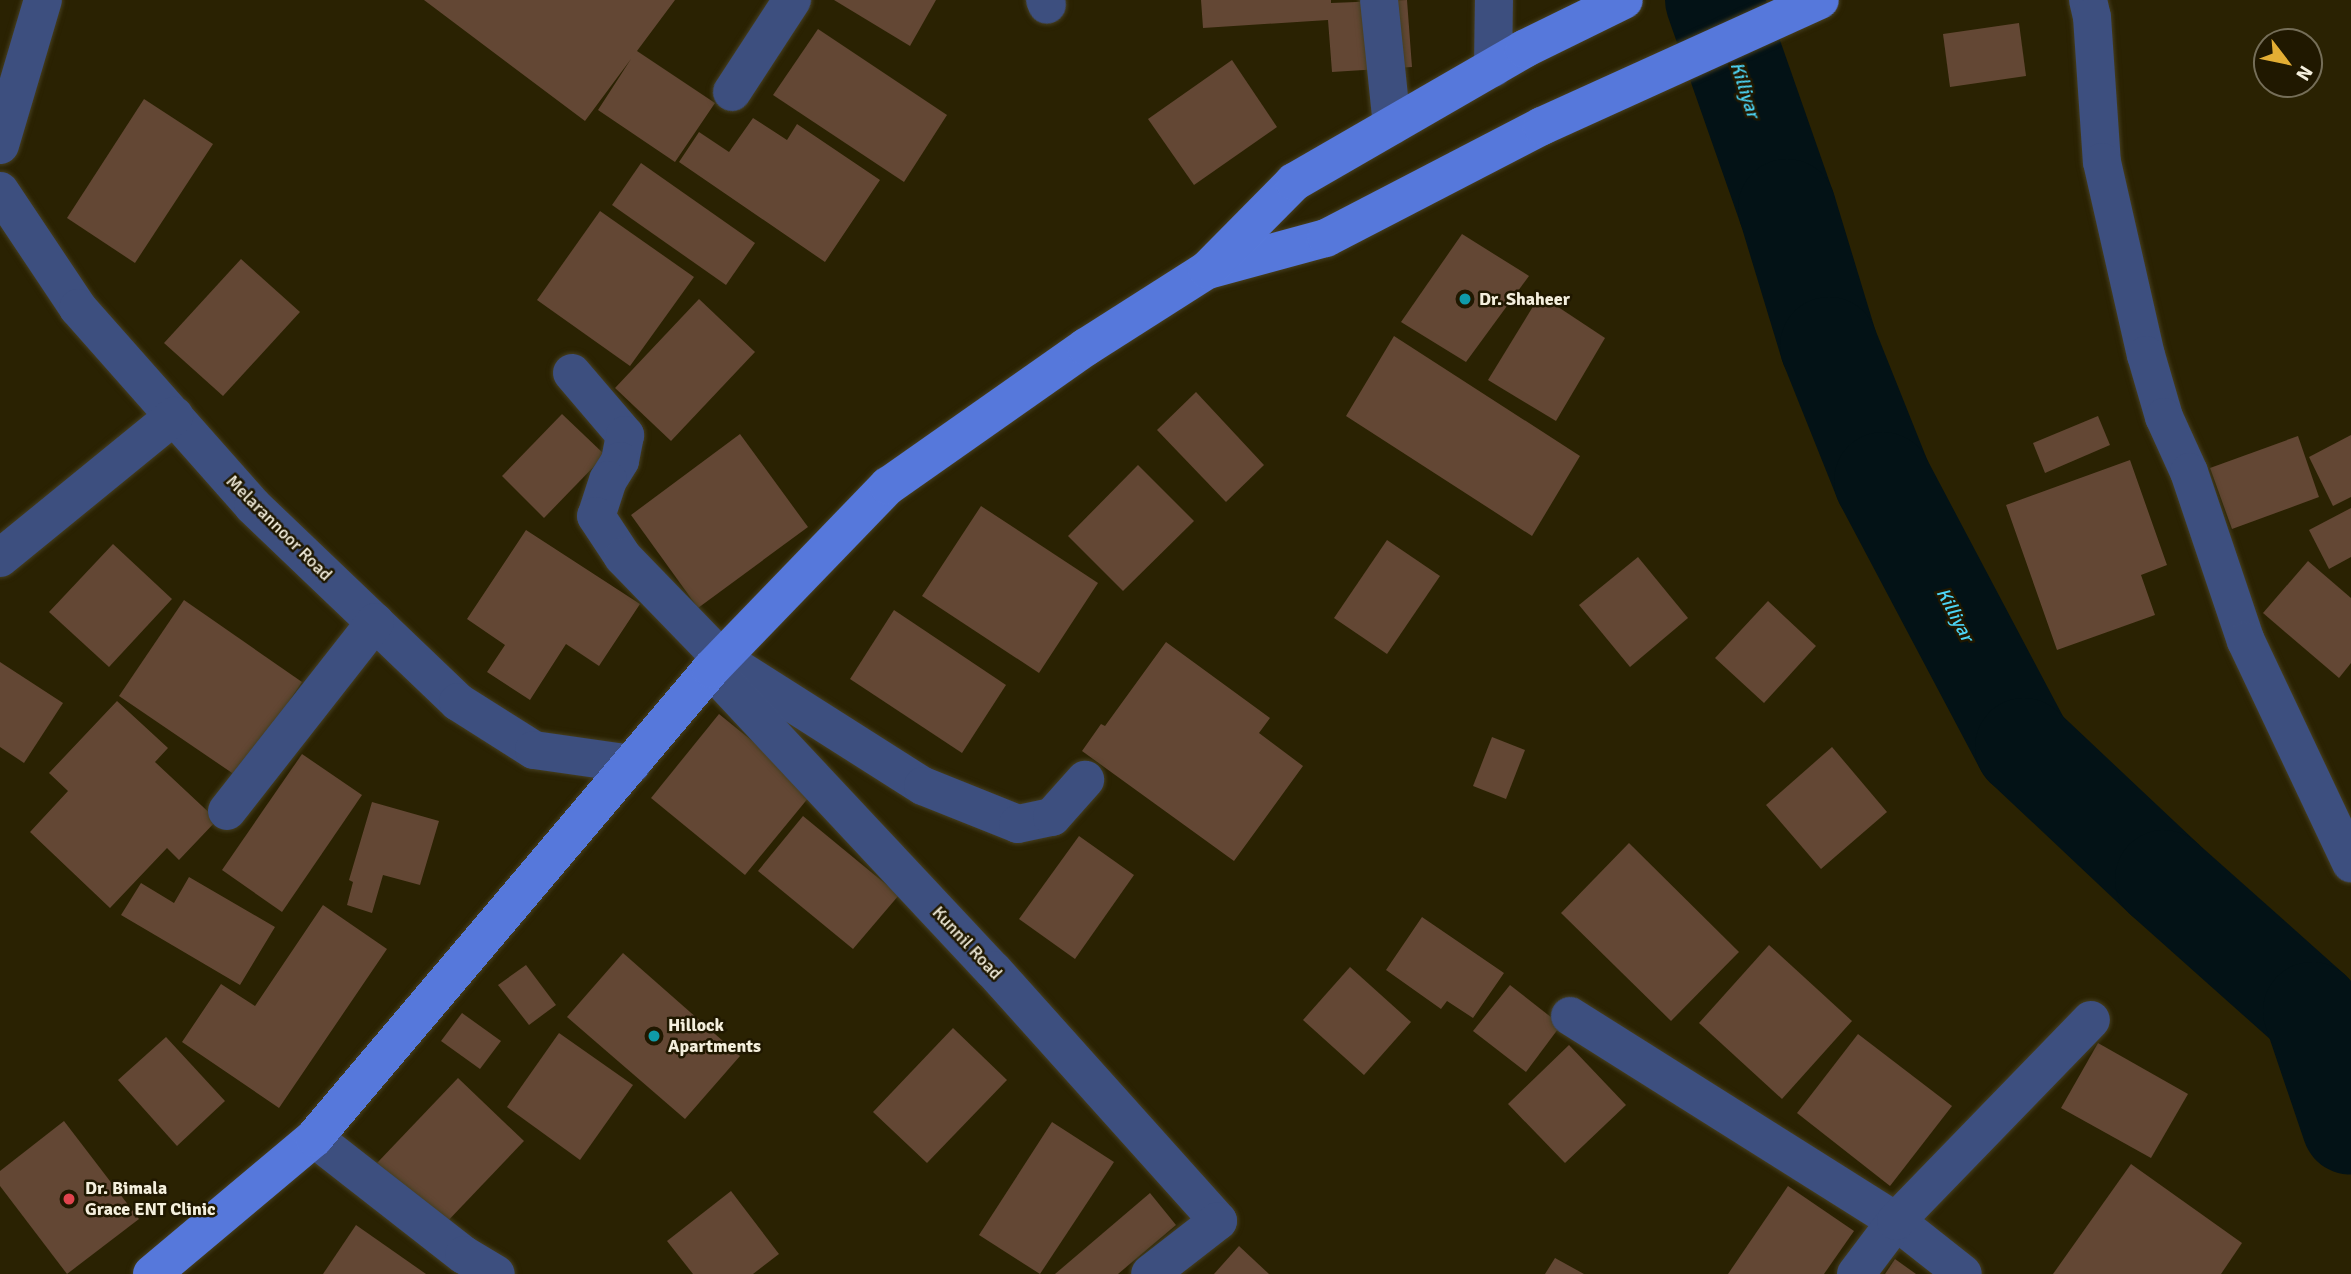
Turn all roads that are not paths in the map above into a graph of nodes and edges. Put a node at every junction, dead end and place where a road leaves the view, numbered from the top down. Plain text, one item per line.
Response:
1 (43, 0) edge
2 (792, 0) edge
3 (1380, 0) edge
4 (1494, 0) edge
5 (1625, 0) edge
6 (1819, 0) edge
7 (2088, 0) edge
8 (1508, 58) junction
9 (732, 92) dead end
10 (1392, 125) junction
11 (0, 145) edge
12 (0, 191) edge
13 (1207, 270) junction
14 (572, 373) dead end
15 (174, 416) junction
16 (0, 558) edge
17 (374, 622) junction
18 (716, 663) junction
19 (632, 764) junction
20 (1085, 780) dead end
21 (227, 811) dead end
22 (2351, 863) edge
23 (1570, 1016) dead end
24 (2091, 1020) dead end
25 (314, 1138) junction
26 (1896, 1221) junction
27 (152, 1274) edge
28 (496, 1274) edge
29 (1150, 1274) edge
30 (1857, 1274) edge
31 (1963, 1274) edge

1 - 11 street
2 - 9 street
3 - 10 street
4 - 8 street
5 - 8 main road
6 - 13 main road
7 - 22 street
8 - 10 main road
10 - 13 main road
12 - 15 street, Melarannoor Road
13 - 18 main road
14 - 18 street
15 - 16 street
15 - 17 street, Melarannoor Road
17 - 19 street, Melarannoor Road
17 - 21 street
18 - 19 main road
18 - 20 street
18 - 29 street, Kunnil Road
19 - 25 main road
23 - 26 street
24 - 26 street
25 - 27 main road
25 - 28 street
26 - 30 street
26 - 31 street

